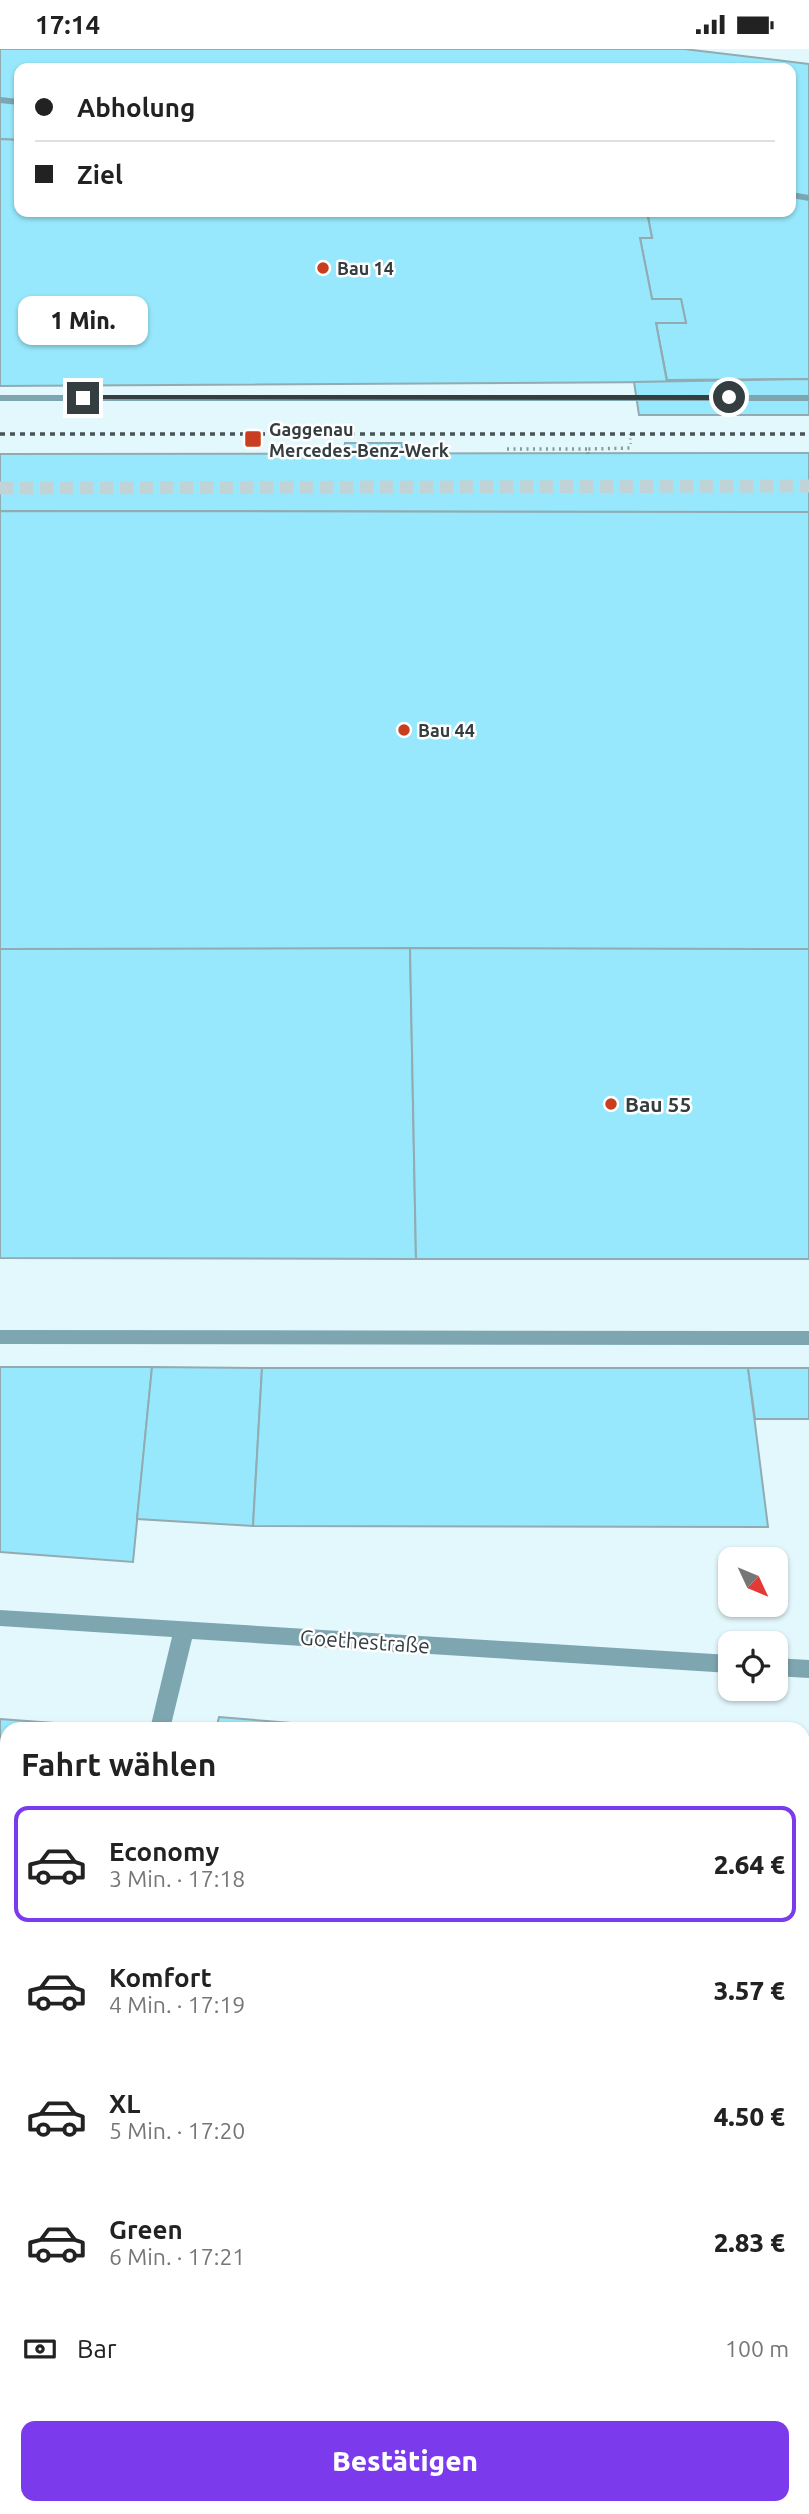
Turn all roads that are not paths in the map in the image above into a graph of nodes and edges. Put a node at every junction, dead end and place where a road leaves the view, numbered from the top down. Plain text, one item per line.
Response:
1 (0, 398) edge
2 (809, 398) edge
3 (0, 1337) edge
4 (809, 1338) edge
5 (0, 1618) edge
6 (184, 1630) junction
7 (718, 1663) edge
8 (788, 1668) edge
9 (809, 1669) edge
10 (162, 1722) edge

1 - 2 street
3 - 4 street
5 - 6 street, Goethestraße
6 - 7 street, Goethestraße
6 - 10 street
8 - 9 street

